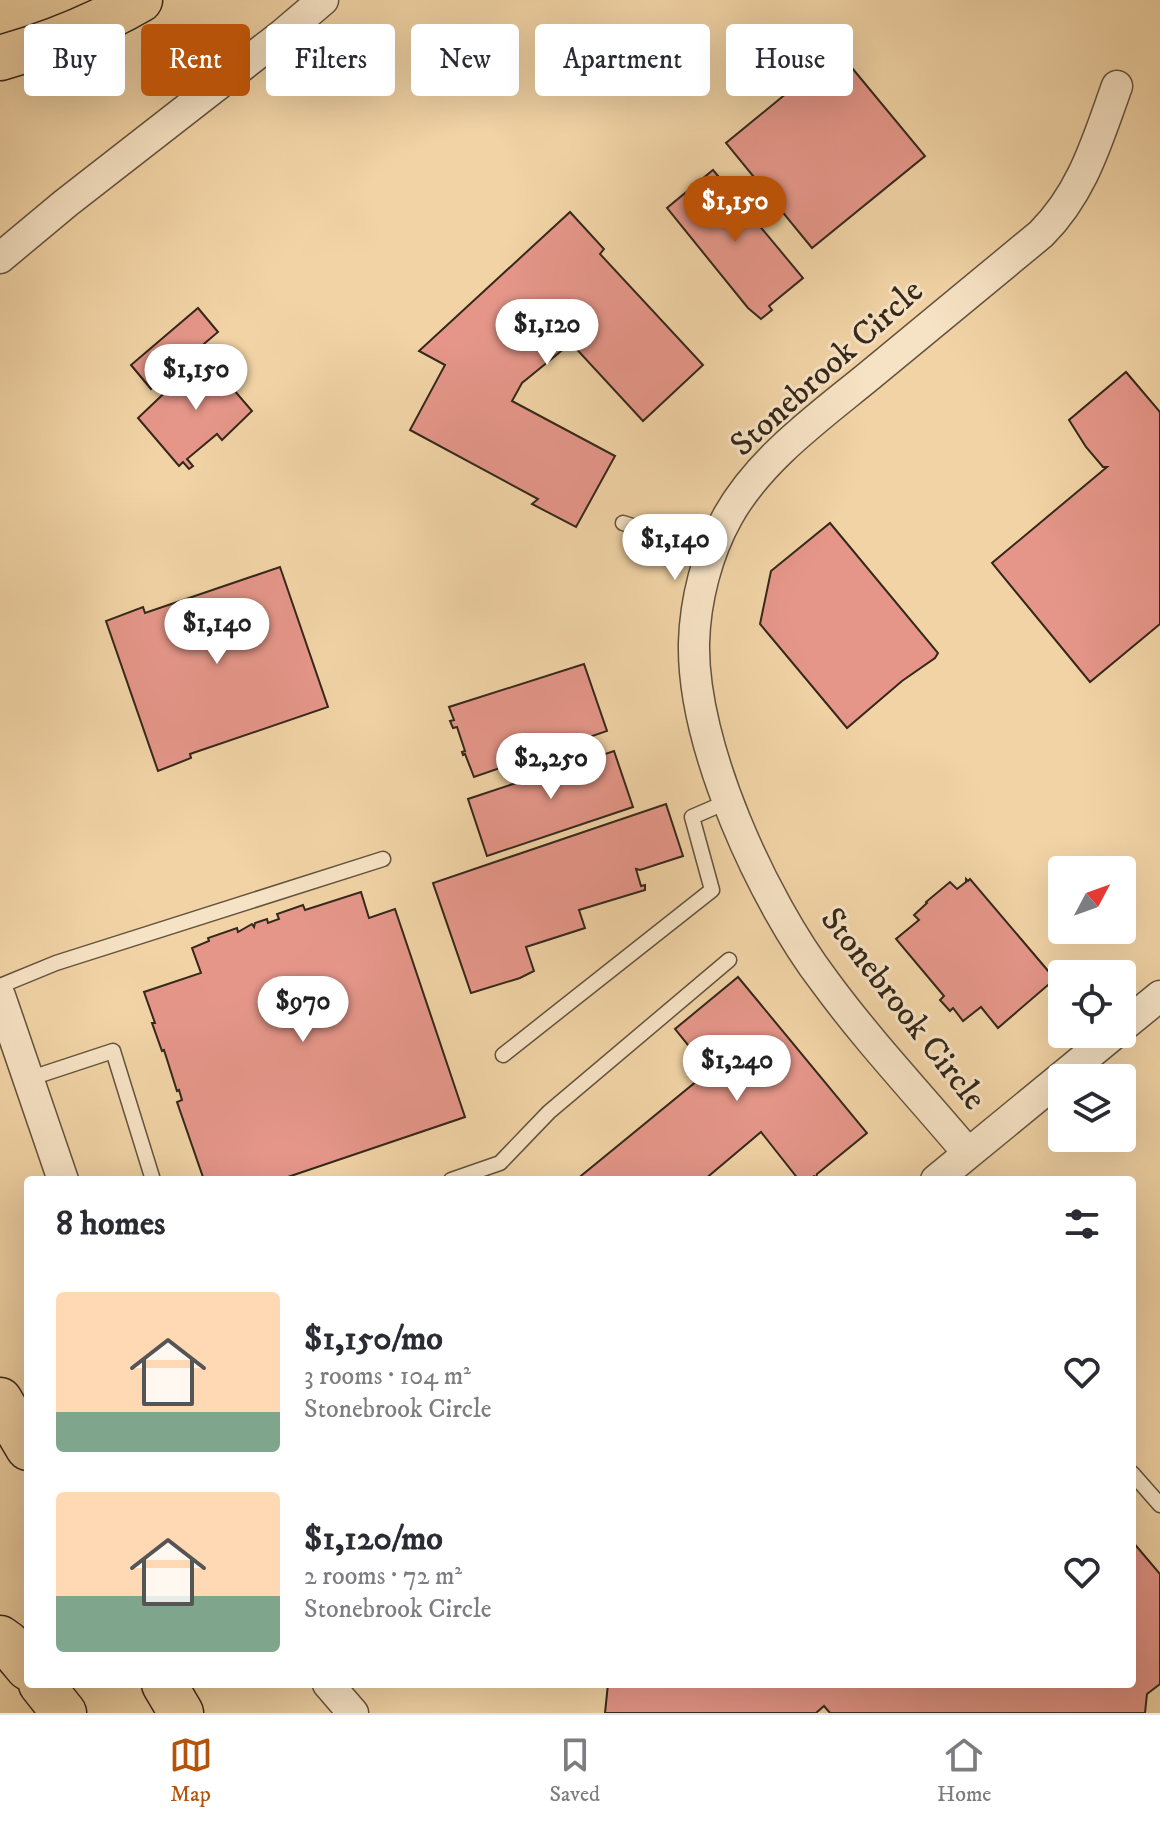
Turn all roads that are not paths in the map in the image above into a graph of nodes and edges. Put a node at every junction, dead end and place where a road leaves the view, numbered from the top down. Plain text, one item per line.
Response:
1 (140, 0) edge
2 (323, 0) edge
3 (0, 58) edge
4 (1117, 86) dead end
5 (0, 258) edge
6 (623, 523) dead end
7 (712, 551) junction
8 (729, 801) junction
9 (383, 859) dead end
10 (729, 960) dead end
11 (0, 986) edge
12 (0, 996) edge
13 (1160, 996) edge
14 (1136, 1016) edge
15 (1097, 1048) edge
16 (503, 1055) dead end
17 (28, 1079) junction
18 (968, 1153) junction
19 (62, 1176) edge
20 (152, 1176) edge
21 (463, 1176) edge
22 (941, 1176) edge
23 (0, 1400) edge
24 (24, 1441) edge
25 (1136, 1478) edge
26 (1160, 1505) edge
27 (44, 1688) edge
28 (166, 1688) edge
29 (331, 1688) edge
30 (64, 1713) edge
31 (181, 1713) edge
32 (353, 1713) edge

1 - 3 main road
2 - 5 street
4 - 7 street, Stonebrook Circle
6 - 7 lane
7 - 8 street, Stonebrook Circle
8 - 16 lane
8 - 18 street, Stonebrook Circle
9 - 11 lane
10 - 21 lane
12 - 17 street
13 - 14 street
15 - 18 street
17 - 19 street
17 - 20 lane
18 - 22 street
23 - 24 main road
25 - 26 lane
27 - 30 main road
28 - 31 main road
29 - 32 street

